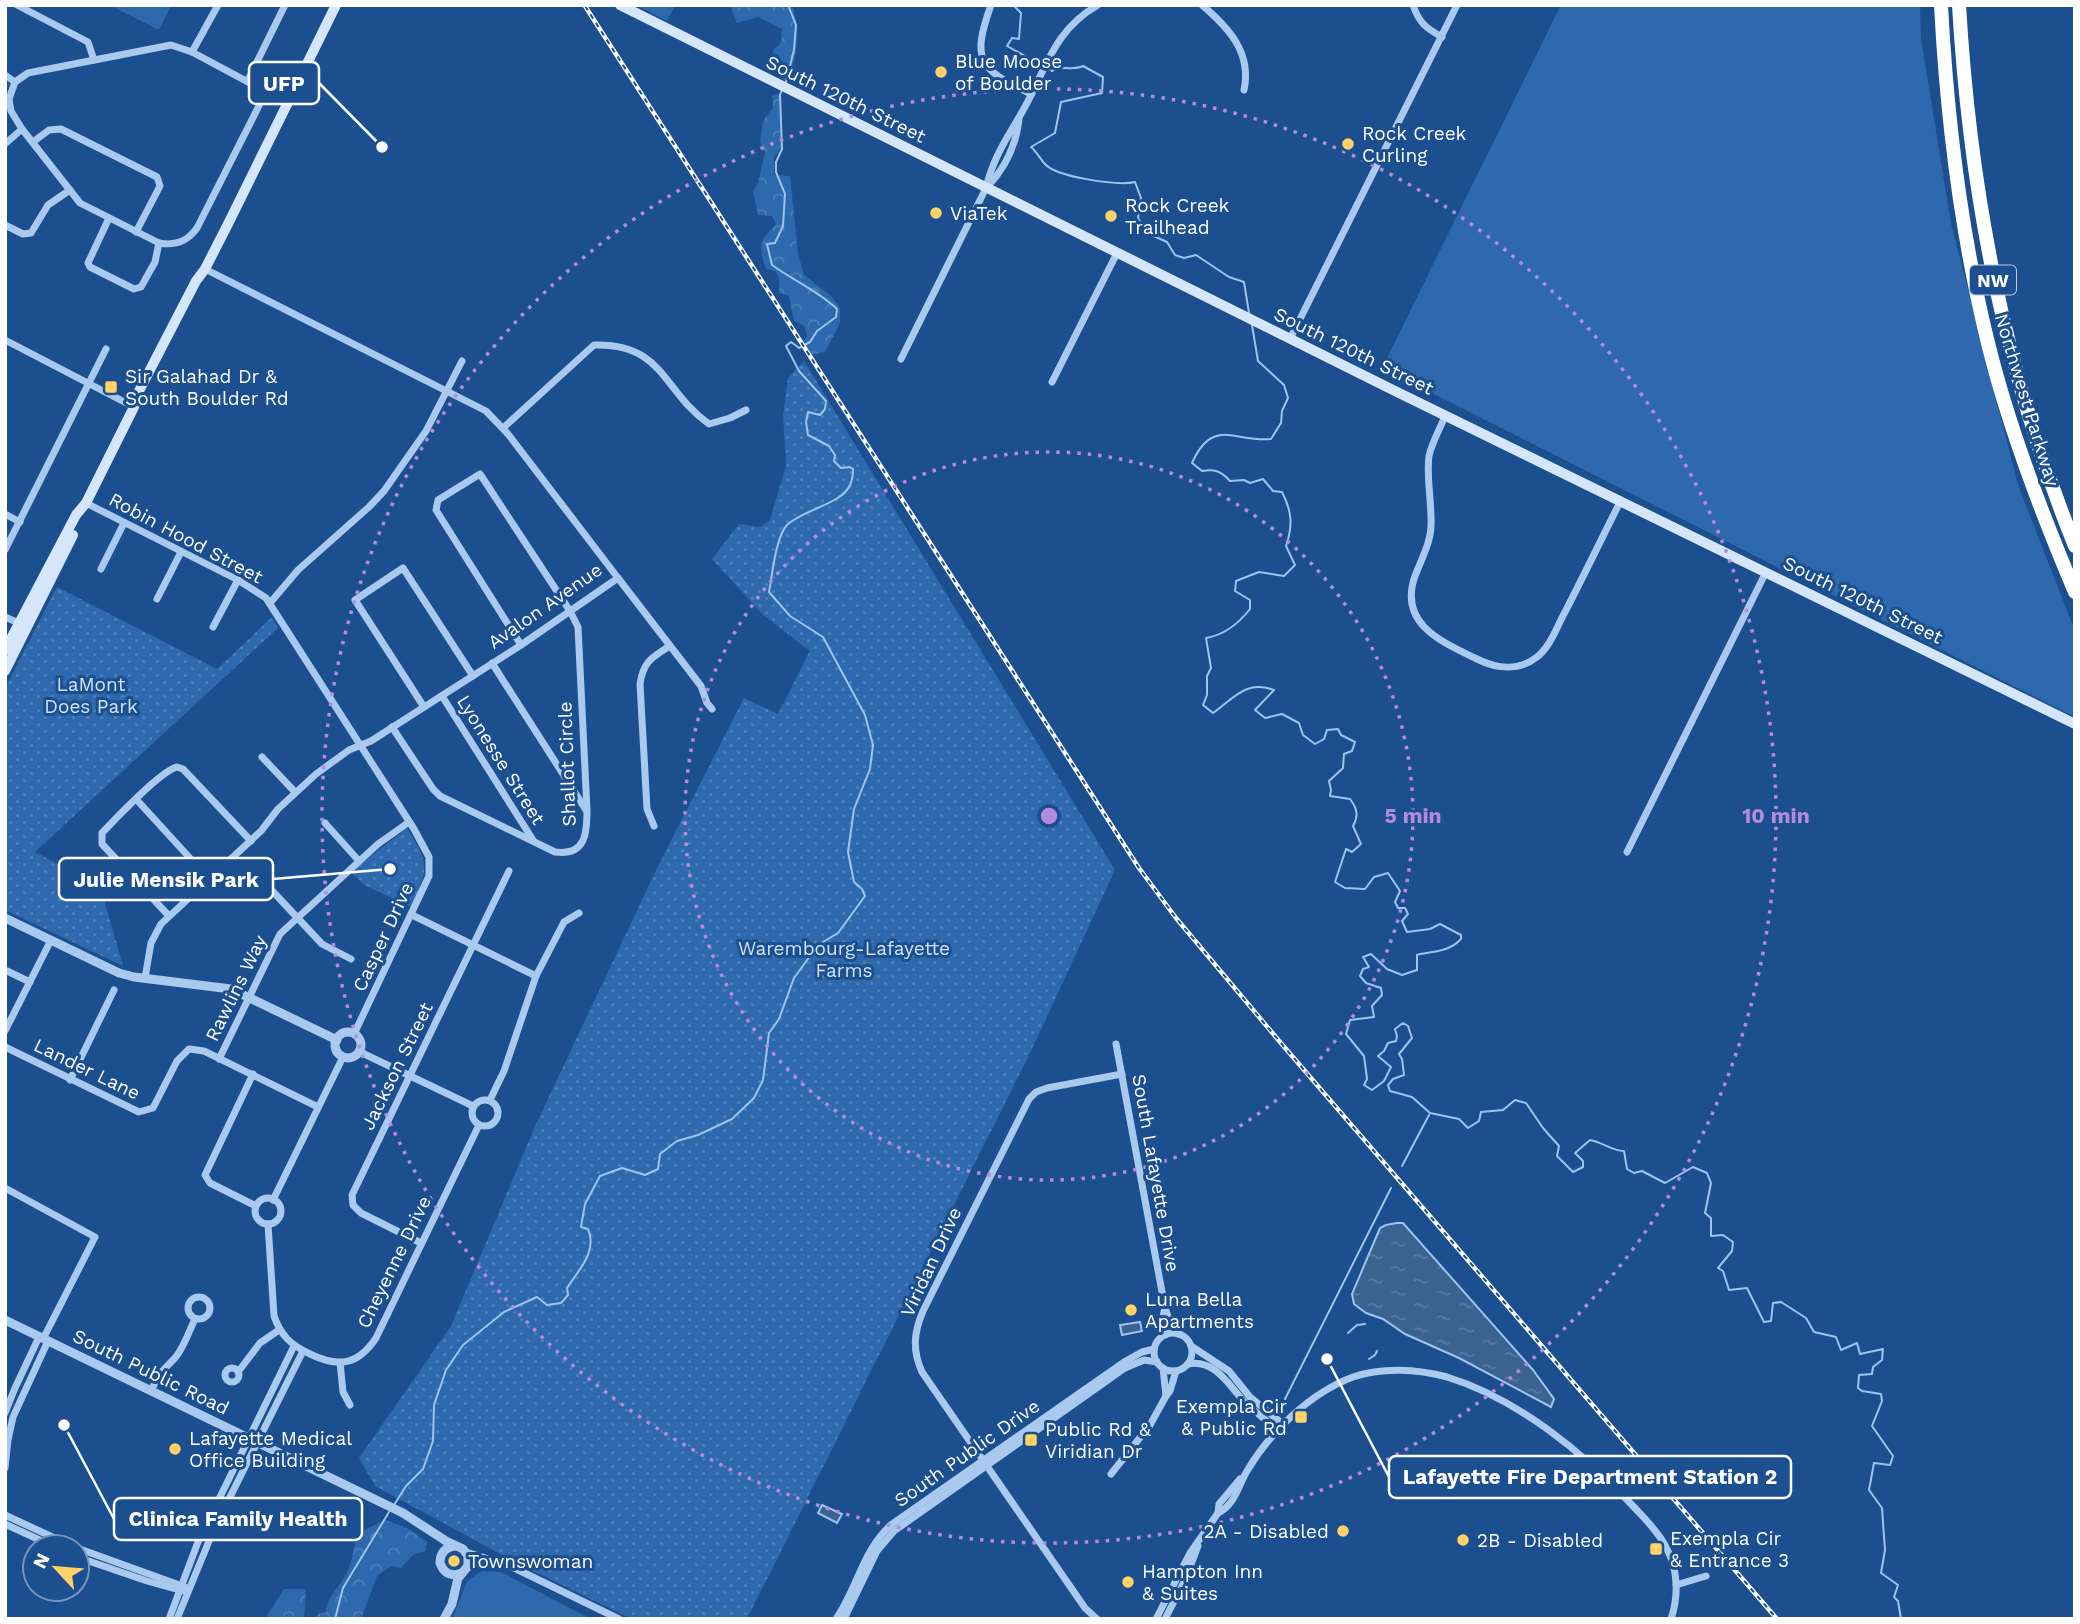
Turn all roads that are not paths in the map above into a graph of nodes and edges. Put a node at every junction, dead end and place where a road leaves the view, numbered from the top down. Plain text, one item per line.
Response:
1 (17, 5) edge
2 (218, 5) edge
3 (285, 5) edge
4 (336, 5) edge
5 (342, 5) edge
6 (620, 5) edge
7 (991, 5) edge
8 (1098, 5) edge
9 (1202, 5) edge
10 (1413, 5) edge
11 (1457, 5) edge
12 (1941, 5) edge
13 (1959, 5) edge
14 (1441, 37) junction
15 (192, 52) junction
16 (94, 60) junction
17 (5, 75) edge
18 (248, 80) junction
19 (15, 82) junction
20 (267, 90) junction
21 (1244, 90) dead end
22 (1031, 94) junction
23 (289, 104) junction
24 (22, 129) junction
25 (33, 142) junction
26 (5, 144) edge
27 (986, 188) junction
28 (70, 190) junction
29 (109, 218) junction
30 (5, 225) edge
31 (136, 232) junction
32 (159, 243) junction
33 (1116, 253) junction
34 (205, 269) junction
35 (1290, 339) junction
36 (5, 340) edge
37 (106, 349) dead end
38 (901, 359) dead end
39 (463, 361) dead end
40 (1052, 382) dead end
41 (89, 384) junction
42 (447, 390) junction
43 (135, 407) junction
44 (746, 410) dead end
45 (1446, 416) junction
46 (503, 428) junction
47 (1620, 502) junction
48 (86, 503) junction
49 (5, 514) edge
50 (20, 522) junction
51 (124, 523) junction
52 (2075, 545) edge
53 (5, 550) edge
54 (181, 552) junction
55 (101, 569) dead end
56 (1766, 572) junction
57 (618, 578) junction
58 (238, 580) junction
59 (2075, 592) edge
60 (158, 599) dead end
61 (270, 603) junction
62 (570, 611) junction
63 (5, 617) edge
64 (23, 625) junction
65 (213, 627) dead end
66 (521, 645) junction
67 (670, 646) junction
68 (5, 650) edge
69 (492, 663) junction
70 (5, 671) edge
71 (473, 676) junction
72 (442, 696) junction
73 (424, 707) junction
74 (712, 709) dead end
75 (2075, 724) edge
76 (392, 727) junction
77 (360, 744) junction
78 (262, 757) dead end
79 (295, 792) junction
80 (136, 799) junction
81 (587, 810) junction
82 (409, 822) junction
83 (325, 823) dead end
84 (653, 826) dead end
85 (251, 841) junction
86 (534, 842) junction
87 (1626, 852) dead end
88 (359, 861) junction
89 (509, 871) dead end
90 (209, 879) junction
91 (263, 881) dead end
92 (579, 914) dead end
93 (412, 915) junction
94 (169, 916) junction
95 (296, 917) junction
96 (5, 918) edge
97 (51, 940) junction
98 (474, 945) junction
99 (351, 959) dead end
100 (5, 970) edge
101 (536, 976) junction
102 (145, 978) junction
103 (30, 982) junction
104 (114, 990) dead end
105 (249, 997) junction
106 (5, 1031) edge
107 (354, 1034) junction
108 (337, 1040) junction
109 (1116, 1044) dead end
110 (5, 1047) edge
111 (359, 1052) junction
112 (343, 1057) junction
113 (219, 1059) junction
114 (253, 1074) junction
115 (1122, 1074) junction
116 (410, 1076) junction
117 (70, 1080) junction
118 (490, 1100) junction
119 (473, 1106) junction
120 (318, 1107) junction
121 (479, 1125) junction
122 (5, 1188) edge
123 (273, 1200) junction
124 (256, 1206) junction
125 (268, 1224) junction
126 (421, 1243) junction
127 (1165, 1308) junction
128 (195, 1319) dead end
129 (5, 1320) edge
130 (279, 1330) junction
131 (1178, 1334) junction
132 (1165, 1335) junction
133 (44, 1339) junction
134 (294, 1346) junction
135 (1191, 1346) junction
136 (1154, 1349) junction
137 (303, 1350) junction
138 (340, 1362) junction
139 (1157, 1362) junction
140 (1188, 1364) junction
141 (1163, 1368) junction
142 (1176, 1371) junction
143 (238, 1372) dead end
144 (150, 1391) junction
145 (1166, 1396) junction
146 (351, 1405) dead end
147 (5, 1413) edge
148 (1282, 1428) junction
149 (251, 1441) junction
150 (985, 1463) junction
151 (5, 1468) edge
152 (1111, 1474) dead end
153 (5, 1515) edge
154 (5, 1524) edge
155 (430, 1531) junction
156 (25, 1533) edge
157 (44, 1533) edge
158 (1201, 1540) junction
159 (455, 1546) junction
160 (465, 1551) junction
161 (91, 1554) edge
162 (441, 1555) junction
163 (91, 1561) edge
164 (494, 1561) junction
165 (464, 1571) junction
166 (446, 1573) junction
167 (1706, 1576) dead end
168 (1676, 1585) junction
169 (184, 1589) junction
170 (169, 1619) edge
171 (177, 1619) edge
172 (444, 1619) edge
173 (619, 1619) edge
174 (836, 1619) edge
175 (844, 1619) edge
176 (1097, 1619) edge
177 (1156, 1619) edge
178 (1165, 1619) edge
179 (1671, 1619) edge

1 - 16 street
2 - 15 street
3 - 18 street
4 - 23 main road
5 - 23 main road
6 - 27 main road, South 120th Street
7 - 22 street
8 - 22 street
9 - 21 street
10 - 14 street
11 - 14 street
12 - 59 highway, Northwest Parkway / NW
13 - 52 highway, Northwest Parkway / NW
14 - 35 street
15 - 16 street
15 - 18 street
16 - 19 street
17 - 19 street
18 - 20 street
19 - 24 street
20 - 23 street
20 - 32 street
22 - 27 street
23 - 34 main road
24 - 25 street
24 - 26 street
25 - 28 street
25 - 31 street
27 - 33 main road, South 120th Street
27 - 38 street
28 - 29 street
28 - 30 street
29 - 31 street
29 - 32 street
31 - 32 street
33 - 35 main road, South 120th Street
33 - 40 street
34 - 42 street, Avalon Avenue
34 - 43 main road
35 - 45 main road, South 120th Street
36 - 41 street
37 - 41 street
39 - 42 street
41 - 43 street
41 - 50 street
42 - 46 street, Avalon Avenue
42 - 61 street
43 - 48 main road
44 - 46 street
45 - 47 main road, South 120th Street
45 - 47 street
46 - 57 street, Avalon Avenue
47 - 56 main road, South 120th Street
48 - 51 street, Robin Hood Street
48 - 64 main road
49 - 50 street
50 - 53 street
51 - 54 street, Robin Hood Street
51 - 55 street
54 - 58 street, Robin Hood Street
54 - 60 street
56 - 75 main road, South 120th Street
56 - 87 street
57 - 62 street, Avalon Avenue
57 - 67 street
58 - 61 street, Robin Hood Street
58 - 65 street
61 - 77 street, Robin Hood Street
62 - 66 street, Avalon Avenue
62 - 66 street, Shallot Circle
62 - 81 street, Shallot Circle
63 - 64 street
64 - 68 main road
64 - 70 main road
66 - 69 street, Avalon Avenue
67 - 74 street
67 - 84 street
69 - 71 street, Avalon Avenue
69 - 81 street
71 - 72 street, Avalon Avenue
71 - 73 street
72 - 73 street, Avalon Avenue
72 - 86 street, Lyonesse Street
73 - 76 street, Avalon Avenue
76 - 77 street, Avalon Avenue
76 - 86 street, Shallot Circle
77 - 79 street, Avalon Avenue
77 - 82 street, Casper Drive
78 - 79 street
79 - 85 street, Avalon Avenue
80 - 85 street
80 - 90 street
80 - 94 street
81 - 86 street, Shallot Circle
82 - 88 street, Rawlins Way
82 - 93 street, Casper Drive
83 - 88 street
85 - 90 street, Avalon Avenue
88 - 95 street, Rawlins Way
89 - 98 street, Jackson Street
90 - 94 street, Avalon Avenue
91 - 95 street
92 - 101 street
93 - 98 street
93 - 107 street, Casper Drive
94 - 102 street, Avalon Avenue
95 - 99 street
95 - 105 street, Rawlins Way
96 - 97 street
97 - 102 street
97 - 103 street
98 - 101 street
98 - 116 street, Jackson Street
100 - 103 street
101 - 118 street
102 - 105 street
103 - 106 street
104 - 117 street
105 - 108 street
105 - 113 street, Rawlins Way
107 - 108 street
107 - 111 street
108 - 112 street
109 - 115 street, South Lafayette Drive
110 - 117 street, Lander Lane
111 - 112 street
111 - 116 street
112 - 120 street
113 - 114 street, Lander Lane
113 - 117 street, Lander Lane
114 - 120 street, Lander Lane
114 - 124 street
115 - 127 street, South Lafayette Drive
115 - 150 street, Viridan Drive
116 - 119 street
116 - 126 street, Jackson Street
118 - 119 street
118 - 121 street
119 - 121 street
120 - 123 street
121 - 126 street, Cheyenne Drive
122 - 133 street
123 - 124 street
123 - 125 street
124 - 125 street
125 - 130 street
126 - 138 street, Cheyenne Drive
127 - 131 street, South Lafayette Drive
127 - 132 street, South Lafayette Drive
128 - 144 street
129 - 133 street, South Public Road
130 - 134 street
130 - 143 street
131 - 132 street
131 - 135 street
132 - 136 street
133 - 144 street, South Public Road
133 - 147 street
133 - 151 street
134 - 137 street
134 - 149 street
135 - 140 street
135 - 148 street
136 - 139 street
136 - 150 street, South Public Drive
137 - 138 street
137 - 149 street
138 - 146 street
139 - 141 street
139 - 150 street, South Public Drive
140 - 142 street
140 - 148 street
141 - 142 street
141 - 145 street
142 - 145 street
144 - 149 street, South Public Road
145 - 152 street
148 - 158 street
148 - 168 street
149 - 155 street, South Public Road
149 - 169 street
150 - 174 street, South Public Drive
150 - 175 street, South Public Drive
150 - 176 street, Viridan Drive
153 - 157 street
154 - 156 street
155 - 159 street, South Public Road
155 - 162 street
158 - 177 street
158 - 178 street
159 - 160 street
159 - 162 street
160 - 164 street
160 - 165 street
161 - 169 street
162 - 166 street
163 - 169 street
164 - 165 street
164 - 173 street
165 - 166 street
165 - 172 street
166 - 172 street
167 - 168 street
168 - 179 street
169 - 170 street
169 - 171 street

